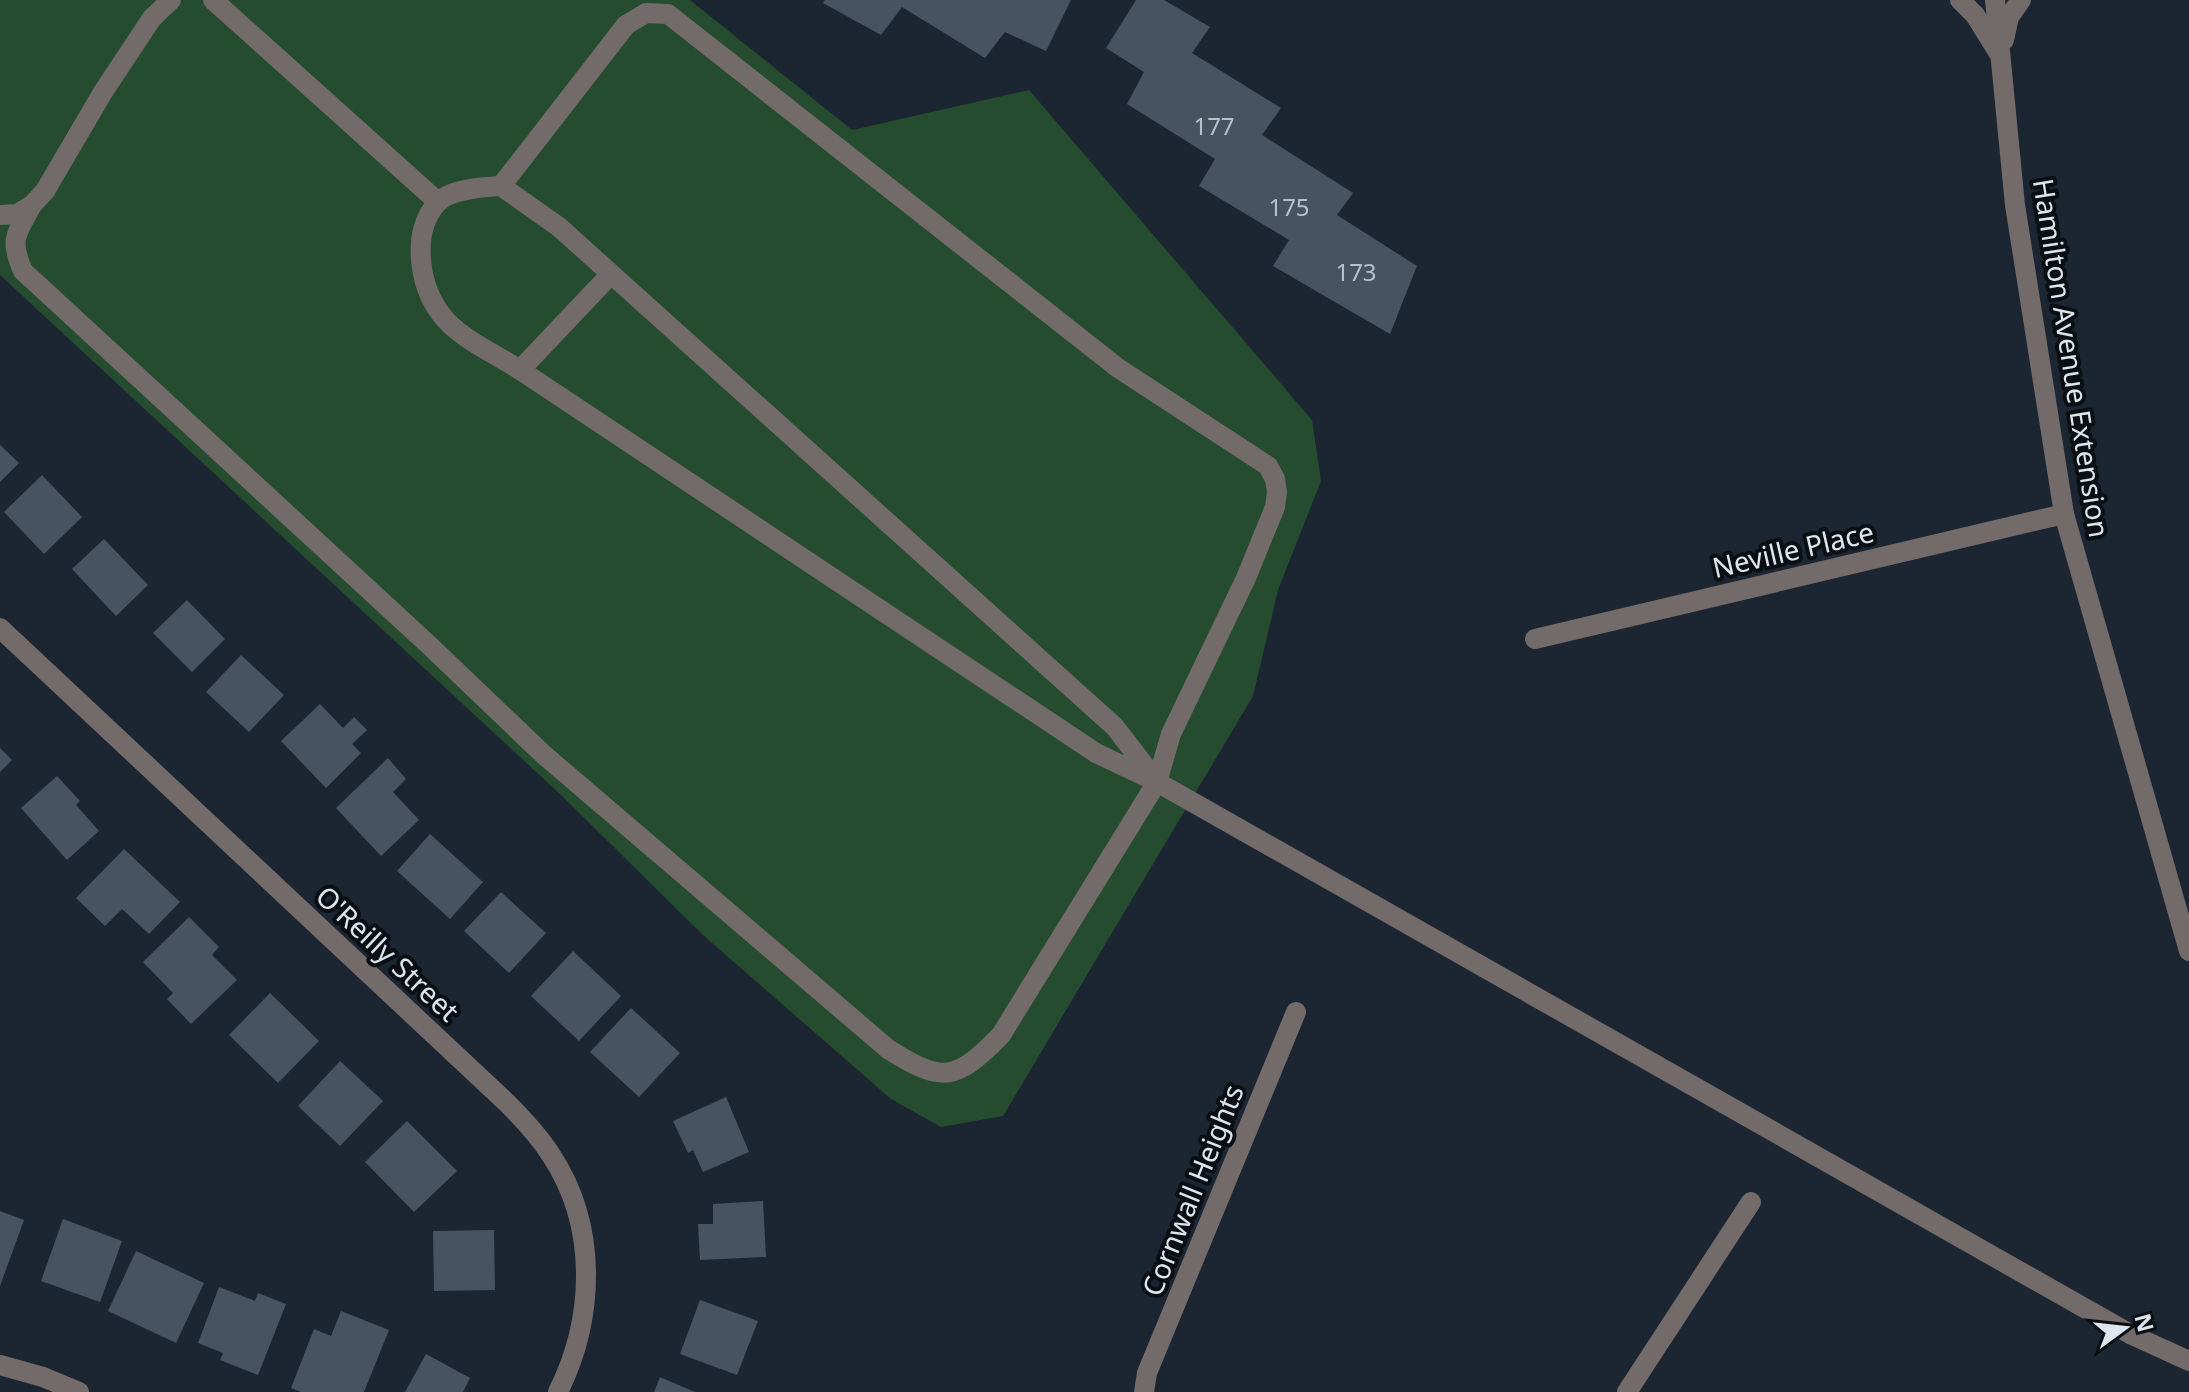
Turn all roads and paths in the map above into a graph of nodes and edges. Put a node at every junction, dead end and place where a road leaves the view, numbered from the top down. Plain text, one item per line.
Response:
1 (171, 0) edge
2 (213, 0) edge
3 (1960, 0) edge
4 (1995, 0) edge
5 (2021, 0) edge
6 (2000, 55) junction
7 (501, 186) junction
8 (438, 202) junction
9 (32, 205) junction
10 (0, 215) edge
11 (610, 275) junction
12 (520, 370) junction
13 (2064, 514) junction
14 (0, 628) edge
15 (1535, 639) dead end
16 (1157, 782) junction
17 (2189, 951) edge
18 (1296, 1012) dead end
19 (1751, 1202) dead end
20 (2189, 1361) edge
21 (0, 1365) edge
22 (79, 1392) edge
23 (558, 1392) edge
24 (1144, 1392) edge
25 (1627, 1392) edge

1 - 9 street
2 - 8 street
3 - 6 street
4 - 6 street, Hamilton Avenue Extension
5 - 6 street
6 - 13 street, Hamilton Avenue Extension
7 - 8 street
7 - 11 street
7 - 16 street
8 - 12 street
9 - 10 street
9 - 16 street
11 - 12 street
11 - 16 street
12 - 16 street
13 - 15 street, Neville Place
13 - 17 street, Hamilton Avenue Extension
14 - 23 street, O'Reilly Street
16 - 20 street
18 - 24 street, Cornwall Heights
19 - 25 street
21 - 22 street

